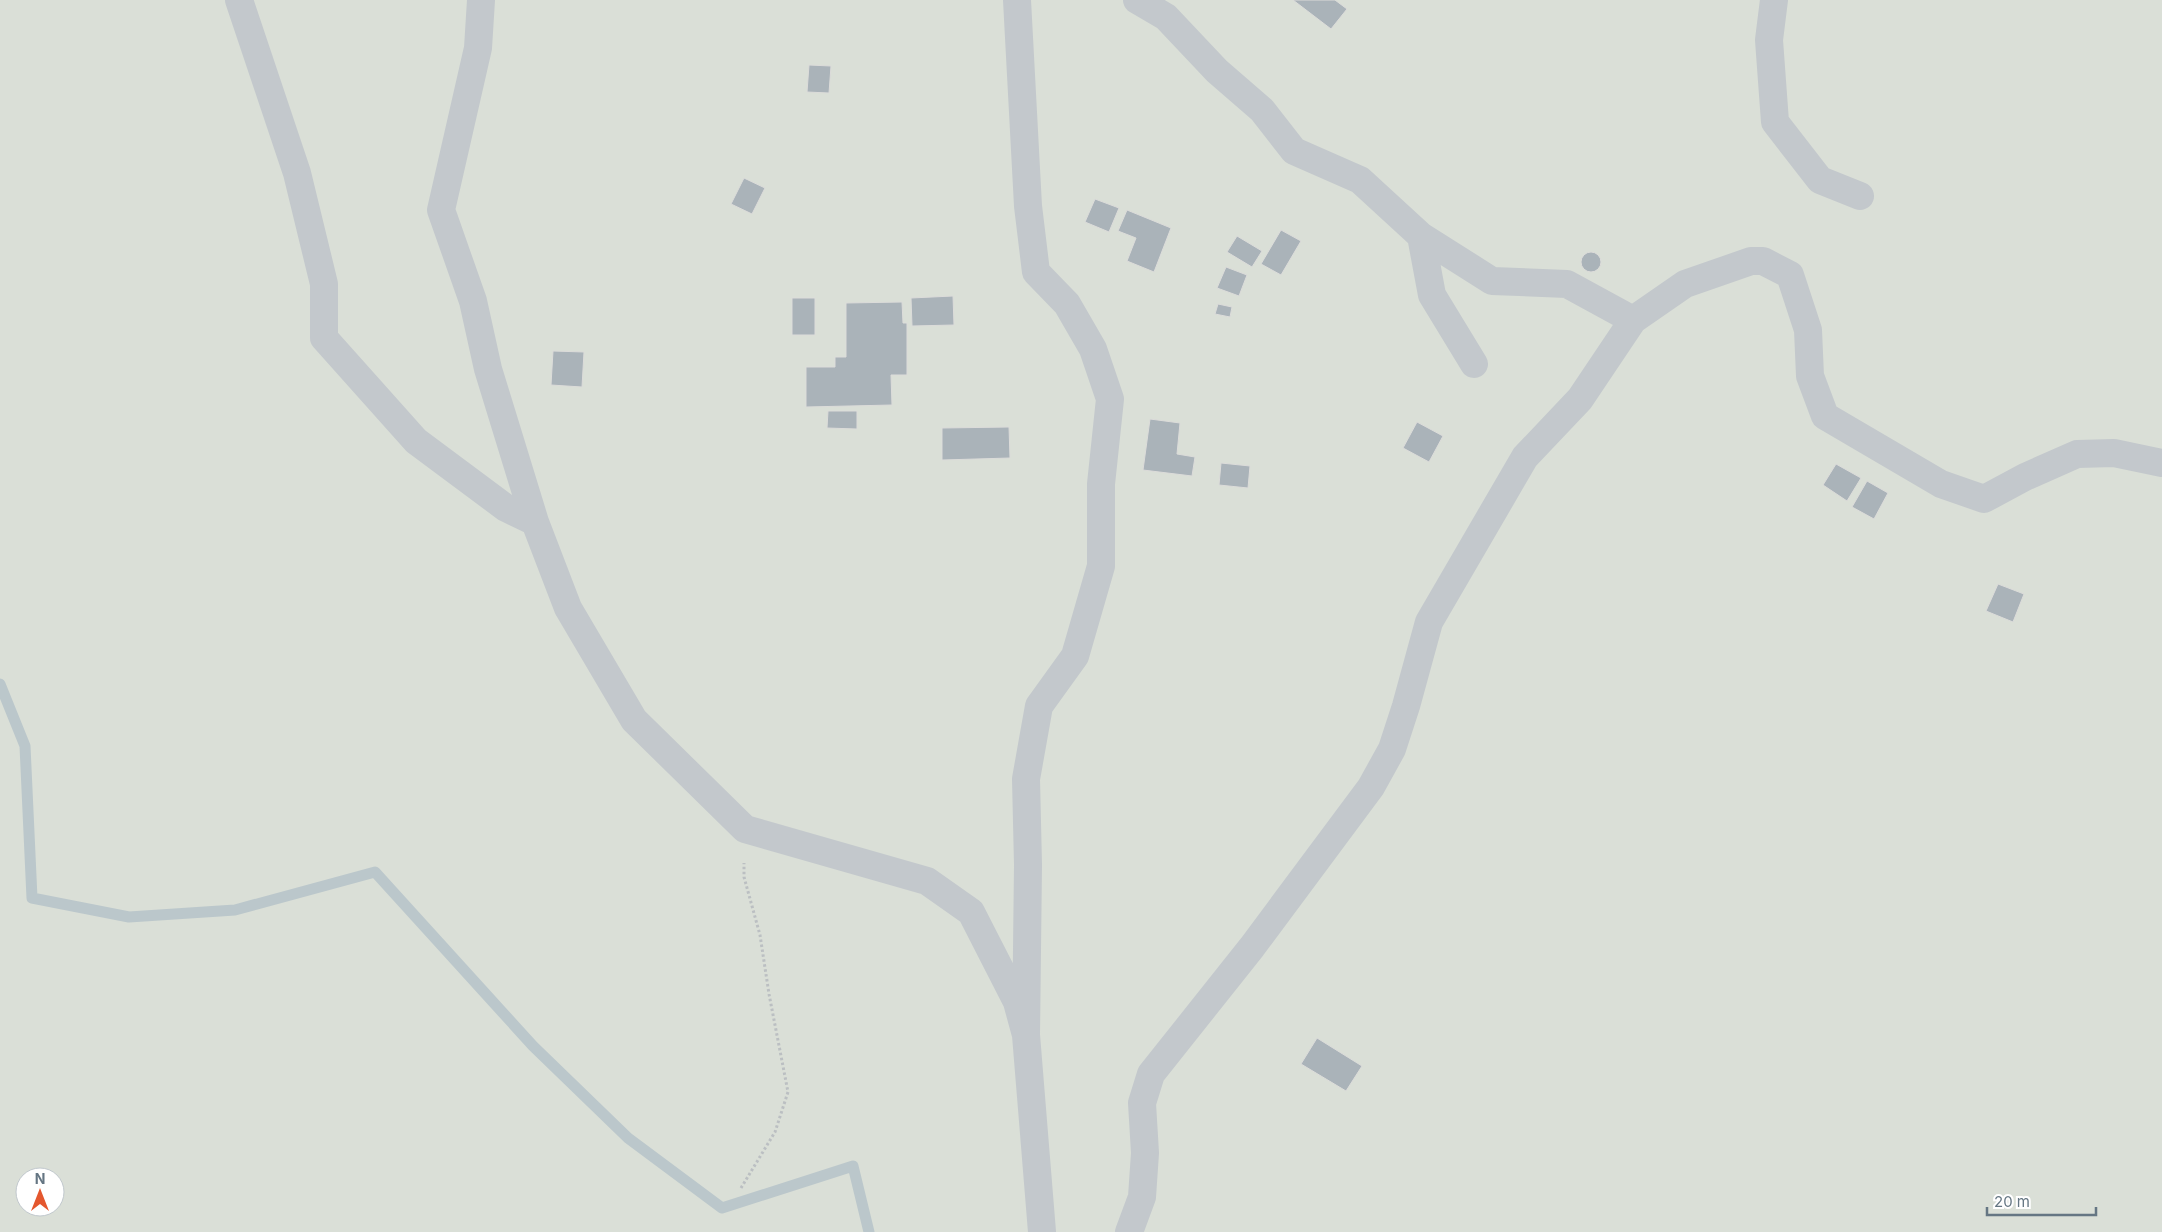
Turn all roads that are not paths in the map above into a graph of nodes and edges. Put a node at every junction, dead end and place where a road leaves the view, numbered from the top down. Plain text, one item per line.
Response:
1 (238, 0) edge
2 (481, 0) edge
3 (1018, 0) edge
4 (1137, 0) edge
5 (1774, 0) edge
6 (1860, 196) dead end
7 (1421, 236) junction
8 (1633, 320) junction
9 (1474, 364) dead end
10 (2162, 463) edge
11 (535, 522) junction
12 (1026, 1035) junction
13 (1042, 1232) edge
14 (1129, 1232) edge

1 - 11 street
2 - 11 street
3 - 12 street
4 - 7 street
5 - 6 street
7 - 8 street
7 - 9 street
8 - 10 street
8 - 14 street
11 - 12 street
12 - 13 street

